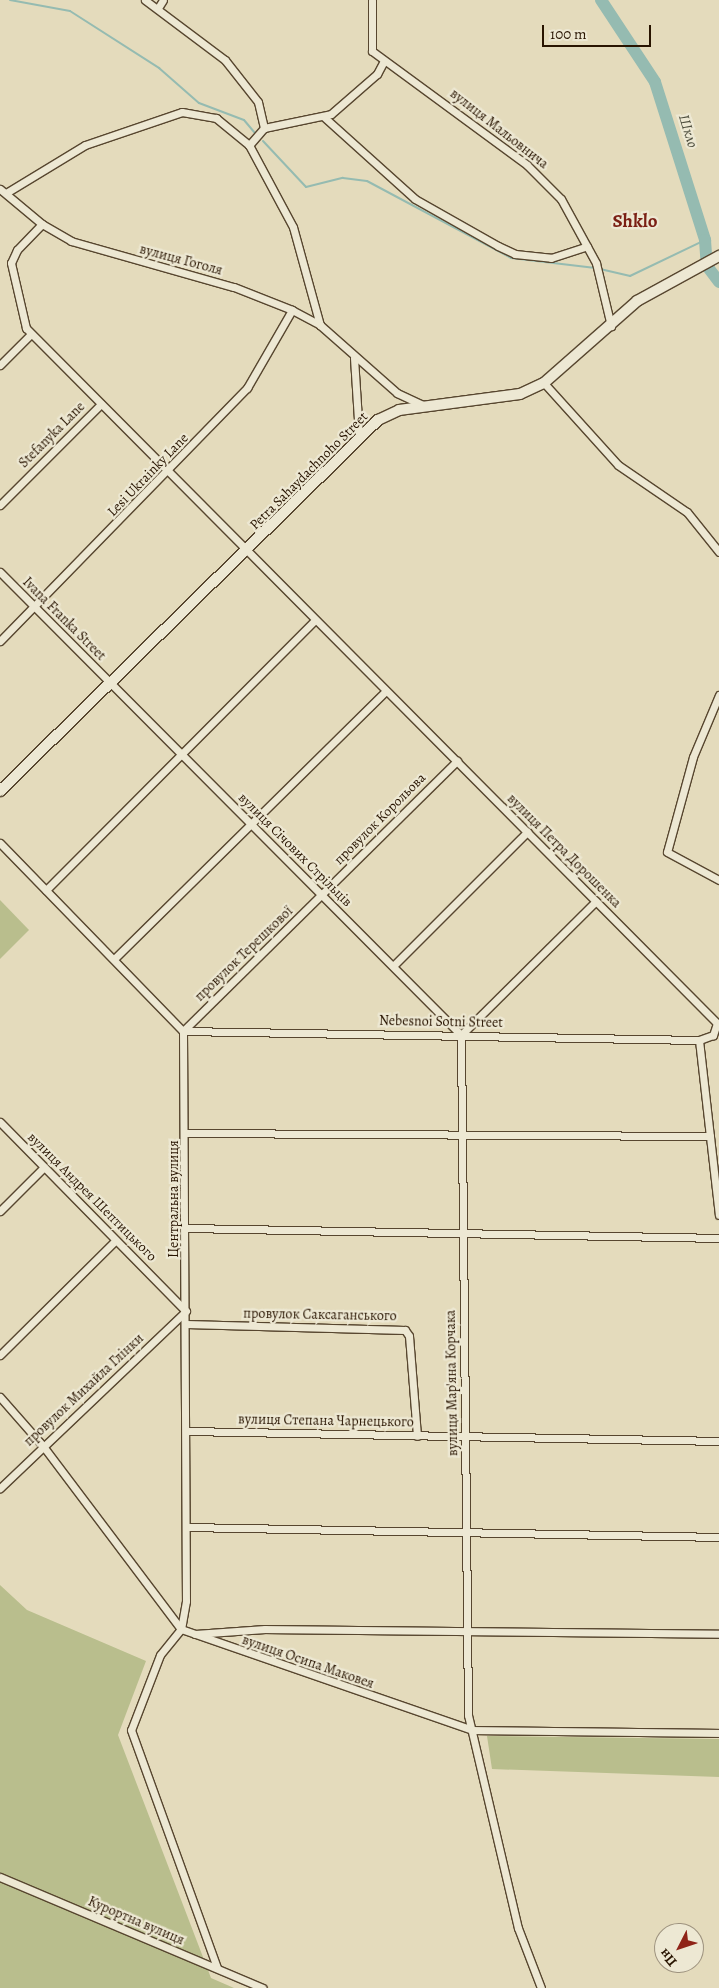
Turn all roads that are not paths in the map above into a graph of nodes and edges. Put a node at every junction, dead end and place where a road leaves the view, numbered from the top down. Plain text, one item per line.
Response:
1 (145, 0) edge
2 (163, 0) edge
3 (372, 0) edge
4 (158, 8) junction
5 (384, 61) junction
6 (324, 117) junction
7 (264, 128) junction
8 (249, 145) junction
9 (3, 191) edge
10 (42, 224) junction
11 (587, 246) junction
12 (718, 257) edge
13 (292, 310) junction
14 (320, 325) junction
15 (611, 326) junction
16 (31, 334) junction
17 (354, 358) junction
18 (0, 365) edge
19 (544, 383) junction
20 (100, 404) junction
21 (423, 405) junction
22 (359, 436) junction
23 (169, 473) junction
24 (0, 506) edge
25 (248, 552) junction
26 (719, 552) edge
27 (0, 572) edge
28 (35, 606) junction
29 (316, 620) junction
30 (0, 641) edge
31 (111, 683) junction
32 (386, 691) junction
33 (719, 694) edge
34 (182, 754) junction
35 (456, 761) junction
36 (0, 790) edge
37 (251, 824) junction
38 (526, 832) junction
39 (0, 843) edge
40 (719, 880) edge
41 (46, 890) junction
42 (322, 895) junction
43 (596, 901) junction
44 (114, 959) junction
45 (393, 966) junction
46 (719, 1012) edge
47 (717, 1023) junction
48 (183, 1031) junction
49 (461, 1035) junction
50 (699, 1040) junction
51 (0, 1122) edge
52 (186, 1133) junction
53 (462, 1134) junction
54 (710, 1136) junction
55 (44, 1167) junction
56 (0, 1211) edge
57 (719, 1215) edge
58 (186, 1228) junction
59 (463, 1234) junction
60 (719, 1238) edge
61 (116, 1240) junction
62 (186, 1311) junction
63 (186, 1324) junction
64 (0, 1355) edge
65 (0, 1398) edge
66 (186, 1431) junction
67 (417, 1436) junction
68 (465, 1436) junction
69 (719, 1441) edge
70 (43, 1446) junction
71 (0, 1488) edge
72 (186, 1527) junction
73 (466, 1533) junction
74 (719, 1537) edge
75 (181, 1629) junction
76 (467, 1631) junction
77 (192, 1634) junction
78 (719, 1634) edge
79 (473, 1730) junction
80 (719, 1733) edge
81 (0, 1877) edge
82 (217, 1968) junction
83 (263, 1988) edge
84 (541, 1988) edge

1 - 4 street
2 - 4 street
3 - 5 street, вулиця Мальовнича
4 - 7 street
5 - 6 street
5 - 11 street, вулиця Мальовнича
6 - 7 street
6 - 11 street
7 - 8 street
8 - 9 street
8 - 14 street
9 - 10 street, вулиця Гоголя
10 - 13 street, вулиця Гоголя
10 - 16 street
11 - 15 street, вулиця Мальовнича
12 - 15 street, Petra Sahaydachnoho Street
13 - 14 street, вулиця Гоголя
13 - 23 street, Lesi Ukrainky Lane
14 - 17 street, вулиця Гоголя
15 - 19 street, Petra Sahaydachnoho Street
16 - 18 street
16 - 20 street, вулиця Петра Дорошенка
17 - 21 street, вулиця Гоголя
17 - 22 street
19 - 21 street, Petra Sahaydachnoho Street
19 - 26 street
20 - 23 street, вулиця Петра Дорошенка
20 - 24 street, Stefanyka Lane
21 - 22 street, Petra Sahaydachnoho Street
22 - 25 street, Petra Sahaydachnoho Street
23 - 25 street, вулиця Петра Дорошенка
23 - 28 street, Lesi Ukrainky Lane
25 - 29 street, вулиця Петра Дорошенка
25 - 31 street, Petra Sahaydachnoho Street
27 - 28 street, Ivana Franka Street
28 - 30 street, Lesi Ukrainky Lane
28 - 31 street, Ivana Franka Street
29 - 32 street, вулиця Петра Дорошенка
29 - 34 street
31 - 34 street, вулиця Січових Стрільців
31 - 36 street, Petra Sahaydachnoho Street
32 - 35 street, вулиця Петра Дорошенка
32 - 37 street
33 - 40 street
34 - 37 street, вулиця Січових Стрільців
34 - 41 street
35 - 38 street, вулиця Петра Дорошенка
35 - 42 street, провулок Корольова
37 - 42 street, вулиця Січових Стрільців
37 - 44 street
38 - 43 street, вулиця Петра Дорошенка
38 - 45 street
39 - 41 street
41 - 44 street
42 - 45 street, вулиця Січових Стрільців
42 - 48 street, провулок Терешкової
43 - 47 street, вулиця Петра Дорошенка
43 - 49 street
44 - 48 street
45 - 49 street, вулиця Січових Стрільців
46 - 47 street
47 - 50 street
48 - 49 street, Nebesnoi Sotni Street
48 - 52 street, Центральна вулиця
49 - 50 street, Nebesnoi Sotni Street
49 - 53 street, вулиця Мар'яна Корчака
50 - 54 street
51 - 55 street, вулиця Андрея Шептицького
52 - 53 street
52 - 58 street, Центральна вулиця
53 - 54 street
53 - 59 street, вулиця Мар'яна Корчака
54 - 57 street
55 - 56 street
55 - 61 street, вулиця Андрея Шептицького
58 - 59 street
58 - 62 street, Центральна вулиця
59 - 60 street
59 - 68 street, вулиця Мар'яна Корчака
61 - 62 street, вулиця Андрея Шептицького
61 - 64 street
62 - 63 street, Центральна вулиця
62 - 70 street, провулок Михайла Глінки
63 - 66 street, Центральна вулиця
63 - 67 street, провулок Саксаганського
65 - 70 street, вулиця Осипа Маковея
66 - 67 street, вулиця Степана Чарнецького
66 - 72 street, Центральна вулиця
67 - 68 street, вулиця Степана Чарнецького
68 - 69 street, вулиця Степана Чарнецького
68 - 73 street, вулиця Мар'яна Корчака
70 - 71 street, провулок Михайла Глінки
70 - 75 street, вулиця Осипа Маковея
72 - 73 street
72 - 75 street, Центральна вулиця
73 - 74 street
73 - 76 street, вулиця Мар'яна Корчака
75 - 77 street, вулиця Осипа Маковея
75 - 82 street
76 - 77 street
76 - 78 street
76 - 79 street, вулиця Мар'яна Корчака
77 - 79 street, вулиця Осипа Маковея
79 - 80 street, вулиця Осипа Маковея
79 - 84 street, вулиця Мар'яна Корчака
81 - 82 street, Курортна вулиця
82 - 83 street, Курортна вулиця

